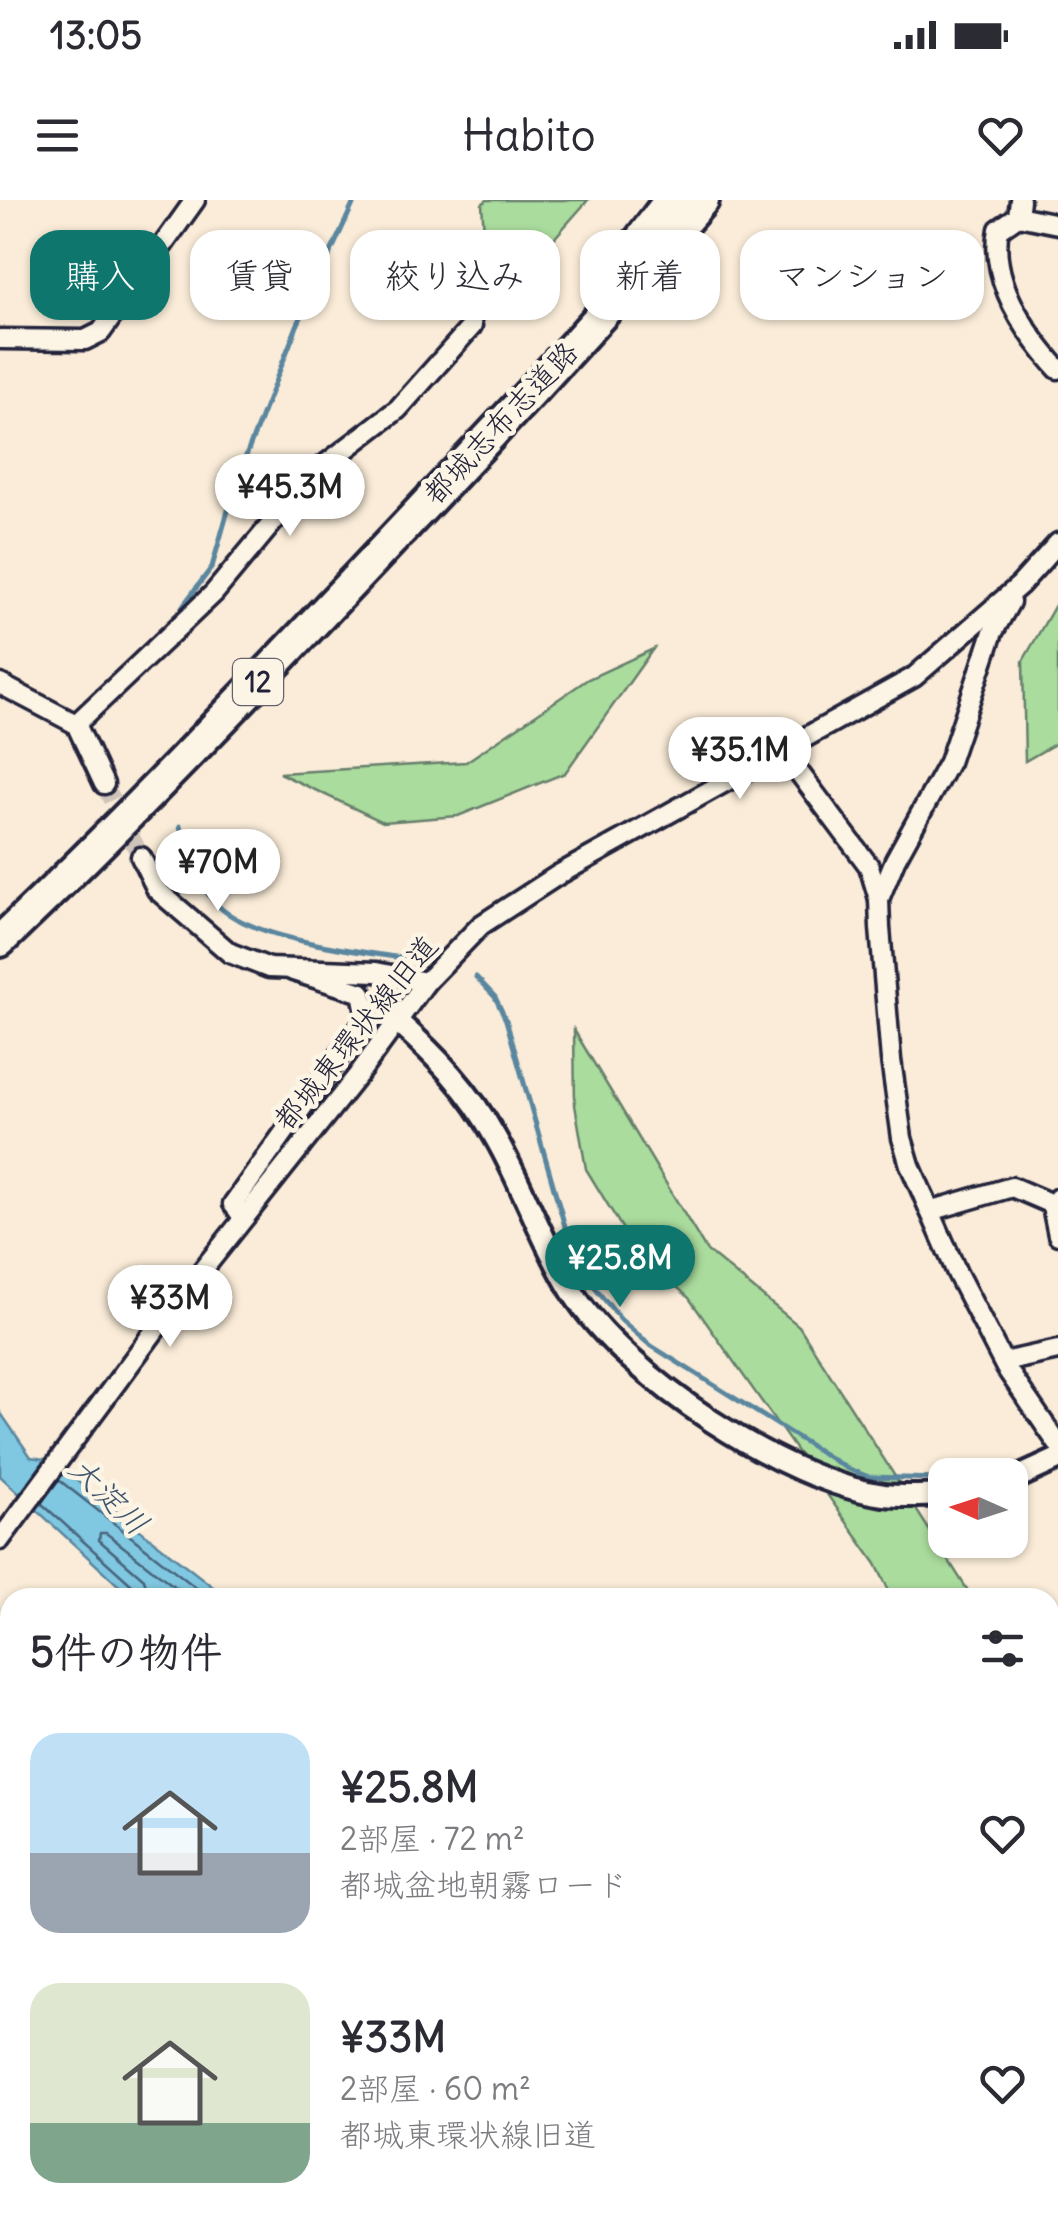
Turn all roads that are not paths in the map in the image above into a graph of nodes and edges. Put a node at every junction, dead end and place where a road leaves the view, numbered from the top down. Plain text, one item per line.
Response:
1 (195, 200) edge
2 (670, 200) edge
3 (703, 200) edge
4 (718, 200) edge
5 (1019, 208) edge
6 (1058, 224) edge
7 (472, 326) dead end
8 (0, 339) edge
9 (1058, 368) edge
10 (509, 415) junction
11 (1058, 543) edge
12 (1020, 585) junction
13 (0, 684) edge
14 (76, 724) junction
15 (783, 751) junction
16 (104, 784) tunnel mouth
17 (141, 857) tunnel mouth
18 (880, 899) junction
19 (0, 941) edge
20 (294, 971) junction
21 (426, 982) junction
22 (398, 1022) junction
23 (1056, 1201) edge
24 (930, 1211) junction
25 (243, 1217) junction
26 (1058, 1235) edge
27 (1058, 1350) edge
28 (1004, 1362) junction
29 (1058, 1444) edge
30 (1058, 1459) edge
31 (1028, 1473) edge
32 (928, 1495) edge
33 (1, 1537) edge

1 - 8 street
2 - 10 highway
3 - 10 highway, 都城志布志道路 / 12
4 - 10 highway
5 - 6 street
5 - 9 street
7 - 14 street
10 - 19 highway, 都城志布志道路 / 12
11 - 12 street, 都城東環状線旧道
12 - 15 street, 都城東環状線旧道
12 - 18 street
13 - 14 street
14 - 16 street
15 - 18 street
15 - 21 street, 都城東環状線旧道
17 - 20 street
18 - 24 street
20 - 21 street
20 - 25 street
21 - 22 street, 都城東環状線旧道
22 - 25 street, 都城東環状線旧道
22 - 32 street
23 - 24 street
23 - 26 street
24 - 28 street
25 - 33 street, 都城東環状線旧道
27 - 28 street
28 - 29 street
30 - 31 street

